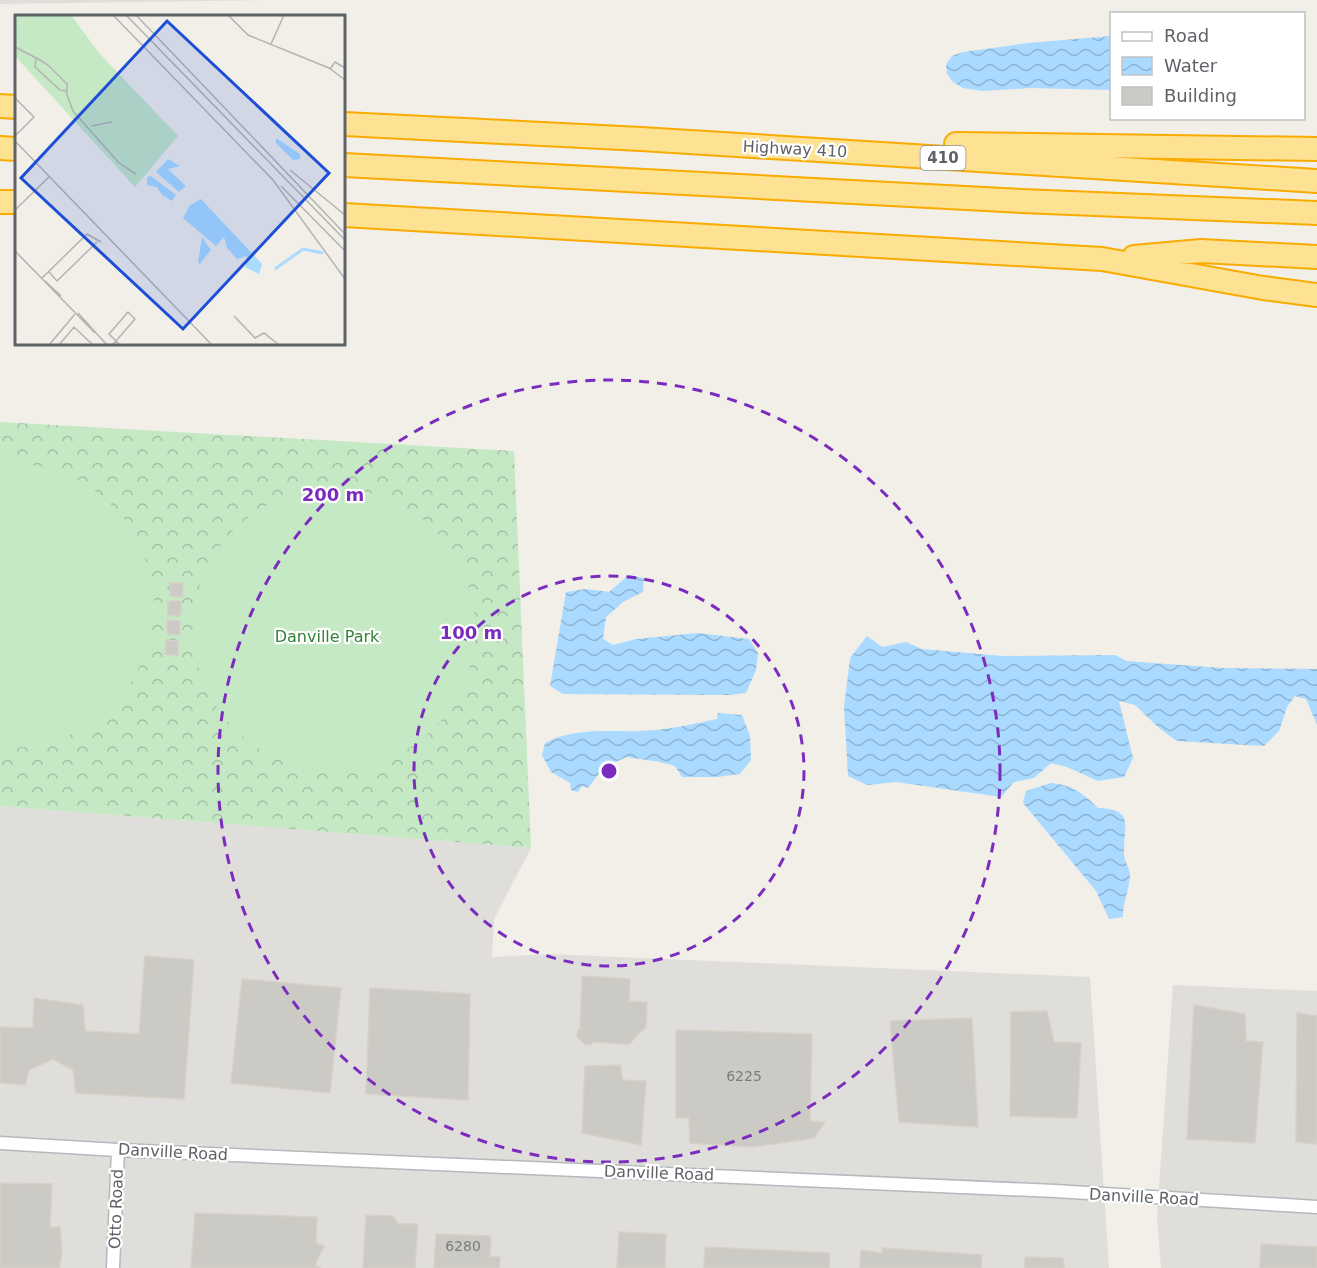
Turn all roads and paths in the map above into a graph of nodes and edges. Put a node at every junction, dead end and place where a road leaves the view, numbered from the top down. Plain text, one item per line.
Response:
1 (0, 106) edge
2 (15, 107) edge
3 (345, 124) edge
4 (641, 140) junction
5 (0, 148) edge
6 (15, 149) edge
7 (1317, 149) edge
8 (345, 165) edge
9 (1246, 176) junction
10 (1317, 177) edge
11 (1317, 181) edge
12 (1317, 213) edge
13 (345, 215) edge
14 (1317, 256) edge
15 (1102, 259) junction
16 (1317, 295) edge
17 (0, 1143) edge
18 (118, 1150) junction
19 (1317, 1207) edge
20 (113, 1268) edge

1 - 2 highway
3 - 4 highway, Highway 410 / 410
4 - 7 highway
4 - 9 highway, Highway 410 / 410
5 - 6 highway
8 - 12 highway
9 - 10 highway
9 - 11 highway
13 - 15 highway
14 - 15 highway
15 - 16 highway
17 - 18 street, Danville Road
18 - 19 street, Danville Road
18 - 20 street, Otto Road

